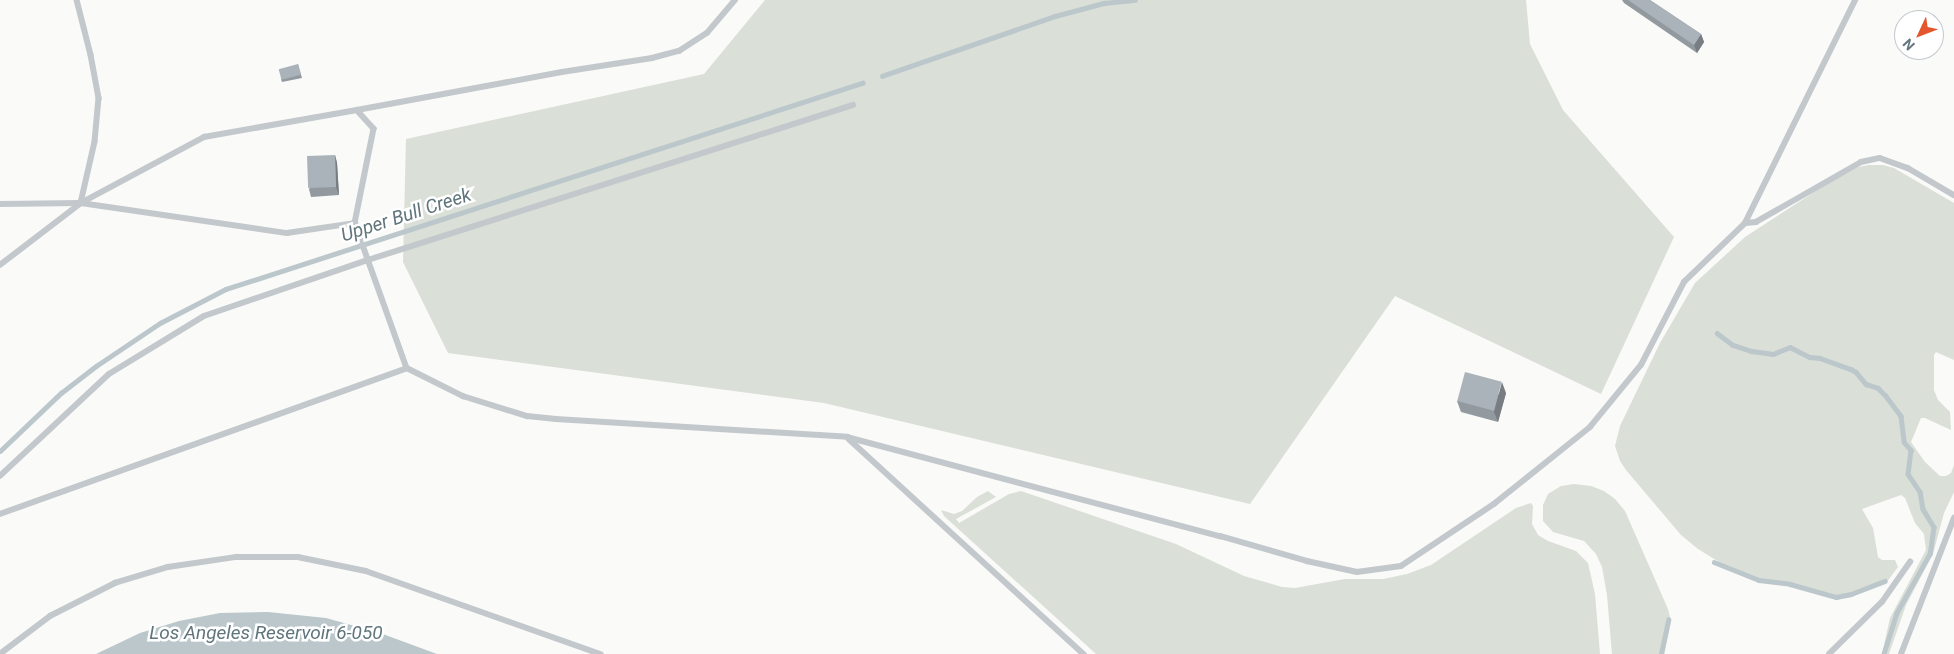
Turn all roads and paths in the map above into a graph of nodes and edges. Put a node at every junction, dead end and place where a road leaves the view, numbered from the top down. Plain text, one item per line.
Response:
1 (77, 0) edge
2 (735, 0) edge
3 (1855, 0) edge
4 (853, 105) dead end
5 (357, 110) junction
6 (1954, 195) edge
7 (81, 203) junction
8 (0, 204) edge
9 (356, 223) junction
10 (1745, 223) junction
11 (367, 256) junction
12 (0, 265) edge
13 (407, 368) junction
14 (847, 437) junction
15 (0, 476) edge
16 (0, 514) edge
17 (1954, 518) edge
18 (1910, 562) dead end
19 (0, 654) edge
20 (601, 654) edge
21 (1084, 654) edge
22 (1829, 654) edge
23 (1901, 654) edge

1 - 7 lane
2 - 5 lane
3 - 10 lane
4 - 11 lane
5 - 7 lane
5 - 9 lane
6 - 10 lane
7 - 8 lane
7 - 9 lane
7 - 12 lane
9 - 11 lane
10 - 14 lane
11 - 13 lane
11 - 15 lane
13 - 14 lane
13 - 16 lane
14 - 21 lane
17 - 23 lane
18 - 22 lane
19 - 20 lane

